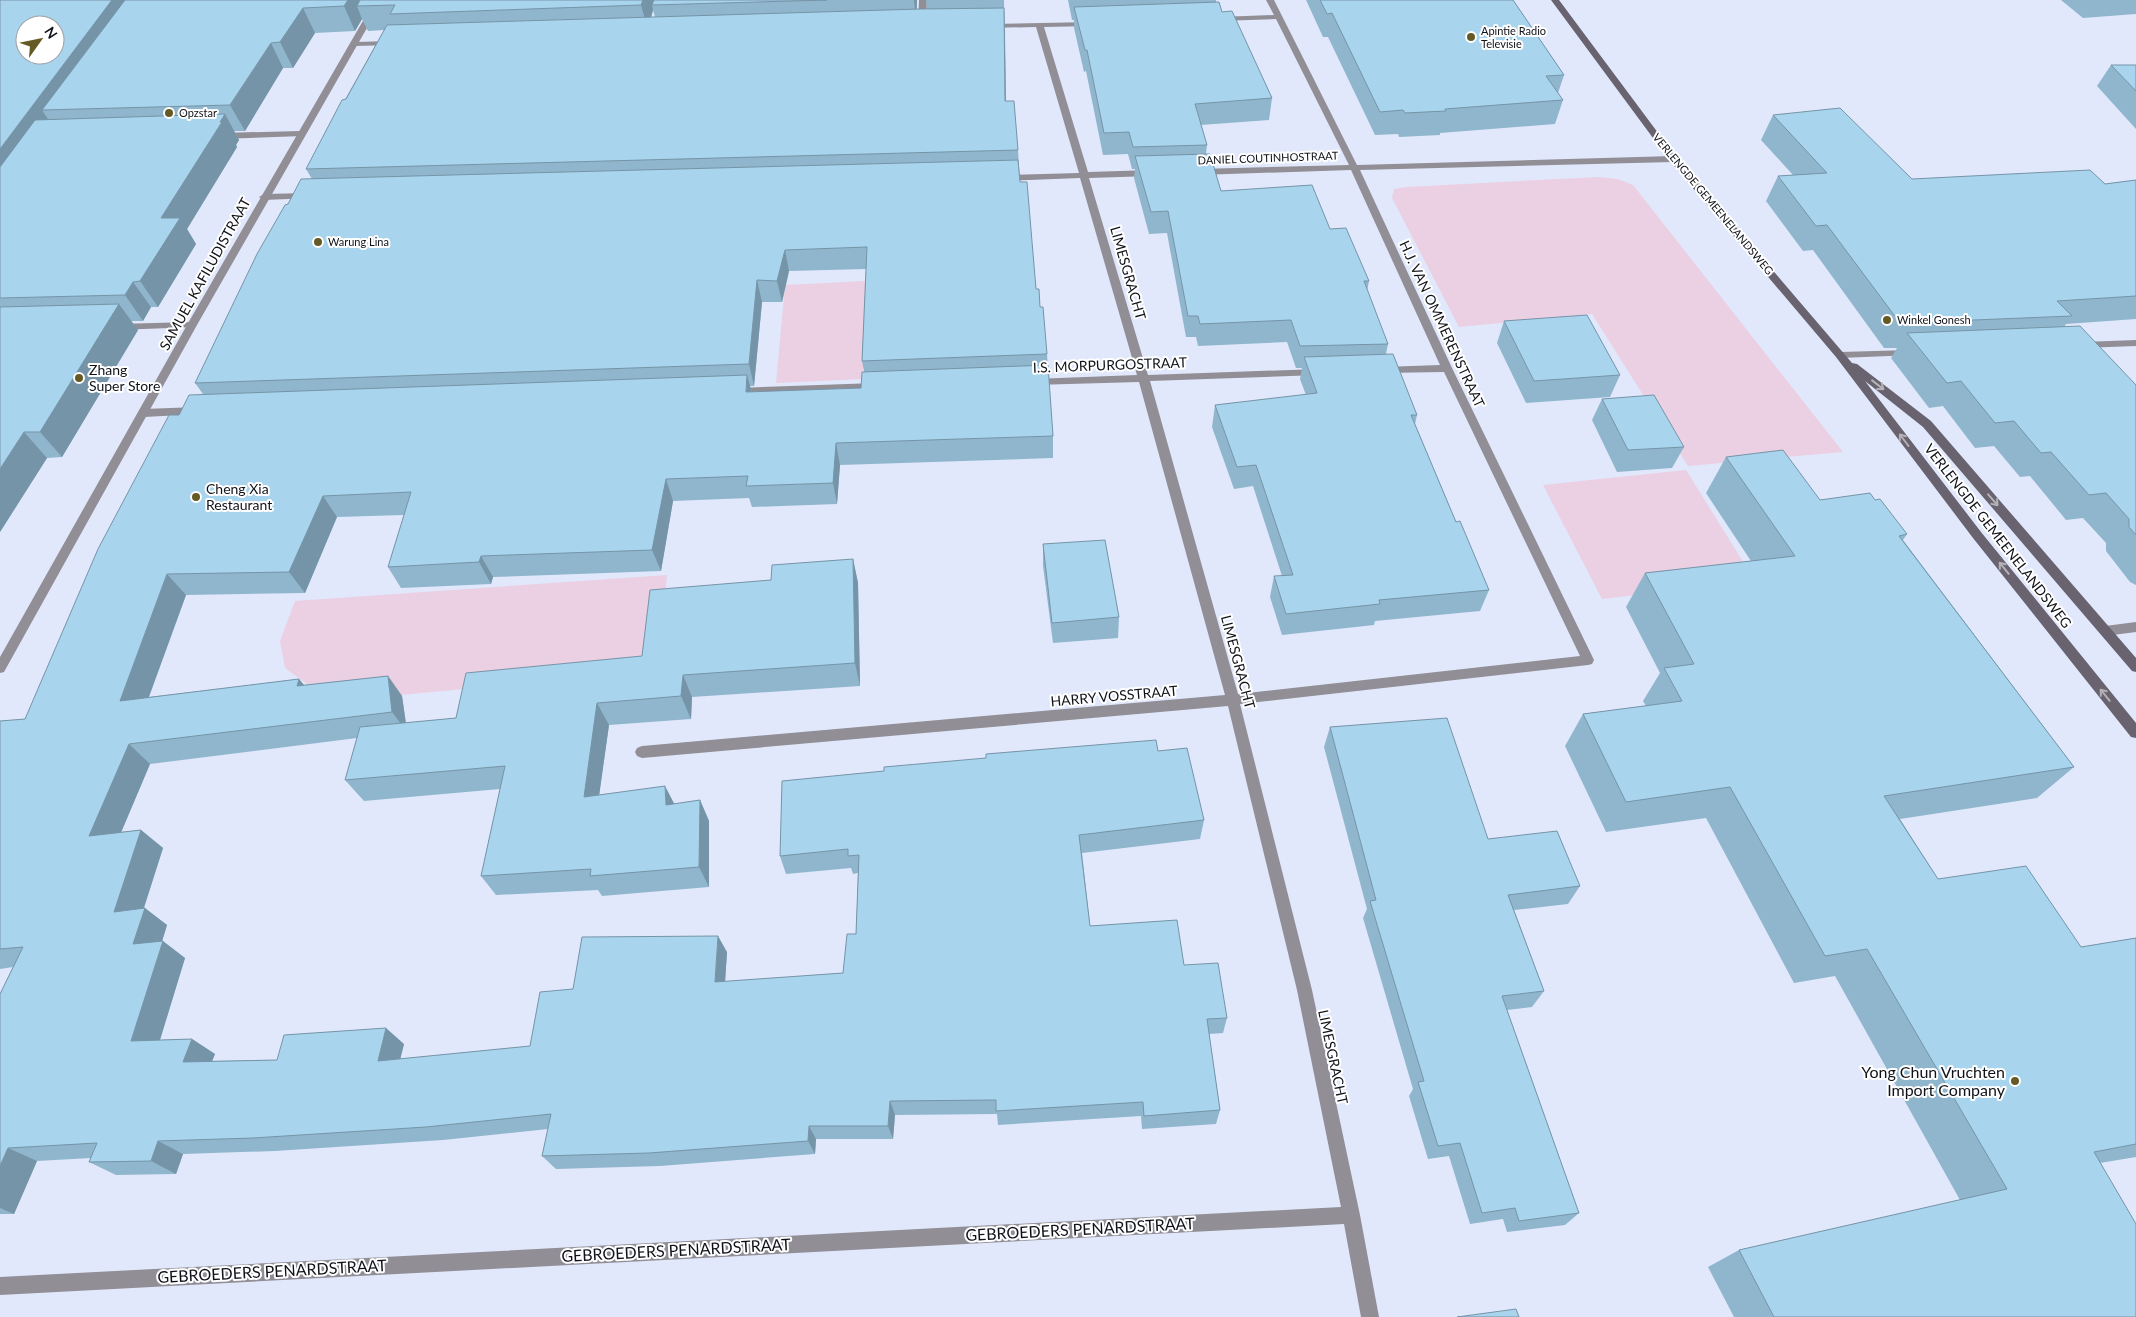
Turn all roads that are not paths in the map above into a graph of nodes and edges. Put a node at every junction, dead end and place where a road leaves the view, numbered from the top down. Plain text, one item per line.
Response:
1 (379, 0) edge
2 (923, 0) edge
3 (1270, 0) edge
4 (1555, 0) edge
5 (1278, 17) junction
6 (1208, 20) edge
7 (1099, 23) edge
8 (913, 26) edge
9 (922, 26) junction
10 (932, 26) edge
11 (981, 26) edge
12 (1039, 26) junction
13 (404, 42) edge
14 (355, 44) junction
15 (300, 134) junction
16 (211, 137) edge
17 (1673, 159) junction
18 (1354, 167) junction
19 (1194, 172) edge
20 (1164, 173) edge
21 (1084, 176) junction
22 (995, 178) edge
23 (324, 196) edge
24 (264, 197) junction
25 (192, 325) junction
26 (105, 327) edge
27 (2136, 343) edge
28 (2067, 346) edge
29 (1919, 352) edge
30 (1840, 356) junction
31 (1447, 368) junction
32 (1369, 370) edge
33 (1329, 372) edge
34 (1143, 378) junction
35 (1023, 382) edge
36 (883, 387) edge
37 (723, 393) edge
38 (204, 411) edge
39 (144, 413) junction
40 (2136, 627) edge
41 (2105, 631) junction
42 (1588, 660) joint
43 (2136, 667) edge
44 (0, 668) edge
45 (1234, 700) junction
46 (2136, 733) edge
47 (642, 752) dead end
48 (1352, 1215) junction
49 (0, 1286) edge
50 (1370, 1317) edge

1 - 14 street, SAMUEL KAFILUDISTRAAT
2 - 9 street
3 - 5 street, H.J. VAN OMMERENSTRAAT
4 - 17 main road, VERLENGDE GEMEENELANDSWEG
5 - 6 street
5 - 18 street, H.J. VAN OMMERENSTRAAT
7 - 12 street
8 - 9 street
9 - 10 street
11 - 12 street
12 - 21 street, LIMESGRACHT
13 - 14 street
14 - 15 street, SAMUEL KAFILUDISTRAAT
15 - 16 street
15 - 24 street, SAMUEL KAFILUDISTRAAT
17 - 18 street, DANIEL COUTINHOSTRAAT
17 - 30 main road, VERLENGDE GEMEENELANDSWEG
18 - 19 street, DANIEL COUTINHOSTRAAT
18 - 31 street, H.J. VAN OMMERENSTRAAT
20 - 21 street
21 - 22 street
21 - 34 street, LIMESGRACHT
23 - 24 street
24 - 25 street, SAMUEL KAFILUDISTRAAT
25 - 26 street
25 - 39 street, SAMUEL KAFILUDISTRAAT
27 - 28 street
29 - 30 street
30 -> 41 main road, VERLENGDE GEMEENELANDSWEG
46 -> 30 main road, VERLENGDE GEMEENELANDSWEG
31 - 32 street
31 - 42 street, H.J. VAN OMMERENSTRAAT
33 - 34 street, I.S. MORPURGOSTRAAT
34 - 35 street, I.S. MORPURGOSTRAAT
34 - 45 street, LIMESGRACHT
36 - 37 street
38 - 39 street
39 - 44 street, SAMUEL KAFILUDISTRAAT
40 - 41 street
41 - 43 main road, VERLENGDE GEMEENELANDSWEG
42 - 45 street, HARRY VOSSTRAAT
45 - 47 street, HARRY VOSSTRAAT
45 - 48 street, LIMESGRACHT
48 - 49 street, GEBROEDERS PENARDSTRAAT
48 - 50 street, LIMESGRACHT

